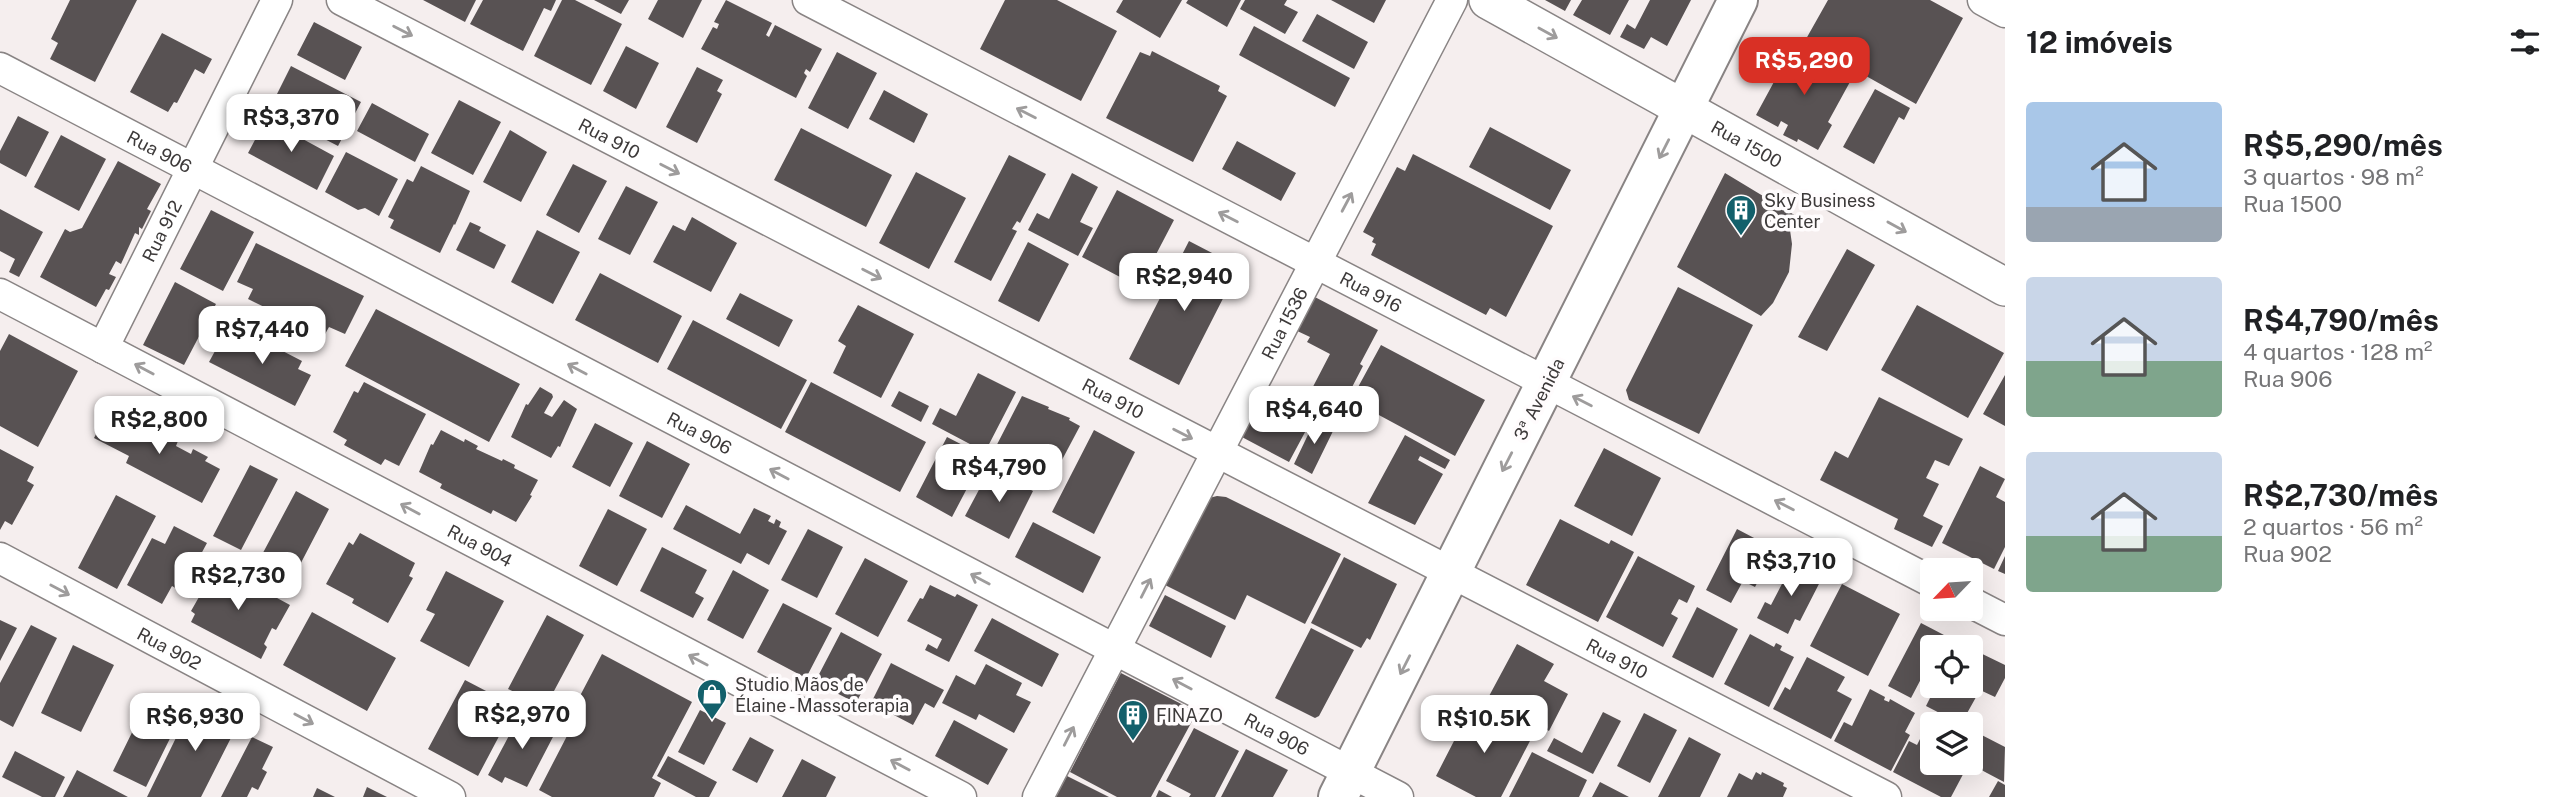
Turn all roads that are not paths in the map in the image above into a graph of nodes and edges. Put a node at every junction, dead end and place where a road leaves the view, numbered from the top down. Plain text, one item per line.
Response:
1 (277, 0) edge
2 (342, 0) edge
3 (808, 0) edge
4 (1452, 0) edge
5 (1488, 0) edge
6 (1738, 0) edge
7 (1983, 0) edge
8 (2005, 12) edge
9 (0, 68) edge
10 (1684, 109) junction
11 (193, 168) junction
12 (1316, 262) junction
13 (2005, 288) edge
14 (0, 294) edge
15 (103, 348) junction
16 (1547, 382) junction
17 (1217, 452) junction
18 (0, 558) edge
19 (1452, 573) junction
20 (1920, 576) edge
21 (1983, 609) edge
22 (2005, 620) edge
23 (1115, 649) junction
24 (1345, 785) edge
25 (450, 797) edge
26 (961, 797) edge
27 (1038, 797) edge
28 (1398, 797) edge
29 (1886, 797) edge

1 - 11 street, Rua 912
2 -> 17 street, Rua 910
12 -> 3 street, Rua 916
12 -> 4 street, Rua 1536
5 -> 10 street, Rua 1500
6 - 10 main road, 3ª Avenida
7 - 8 street
9 - 11 street, Rua 906
10 -> 13 street, Rua 1500
10 -> 16 main road, 3ª Avenida
11 - 15 street, Rua 912
23 -> 11 street, Rua 906
12 - 16 street, Rua 916
12 - 17 street, Rua 1536
14 - 15 street, Rua 904
26 -> 15 street, Rua 904
16 -> 19 main road, 3ª Avenida
20 -> 16 street, Rua 916
17 - 19 street, Rua 910
23 -> 17 street, Rua 1536
18 -> 25 street, Rua 902
19 -> 24 main road, 3ª Avenida
19 - 29 street, Rua 910
21 - 22 street
24 -> 23 street, Rua 906
27 -> 23 street, Rua 1536
24 - 28 street, Rua 906

